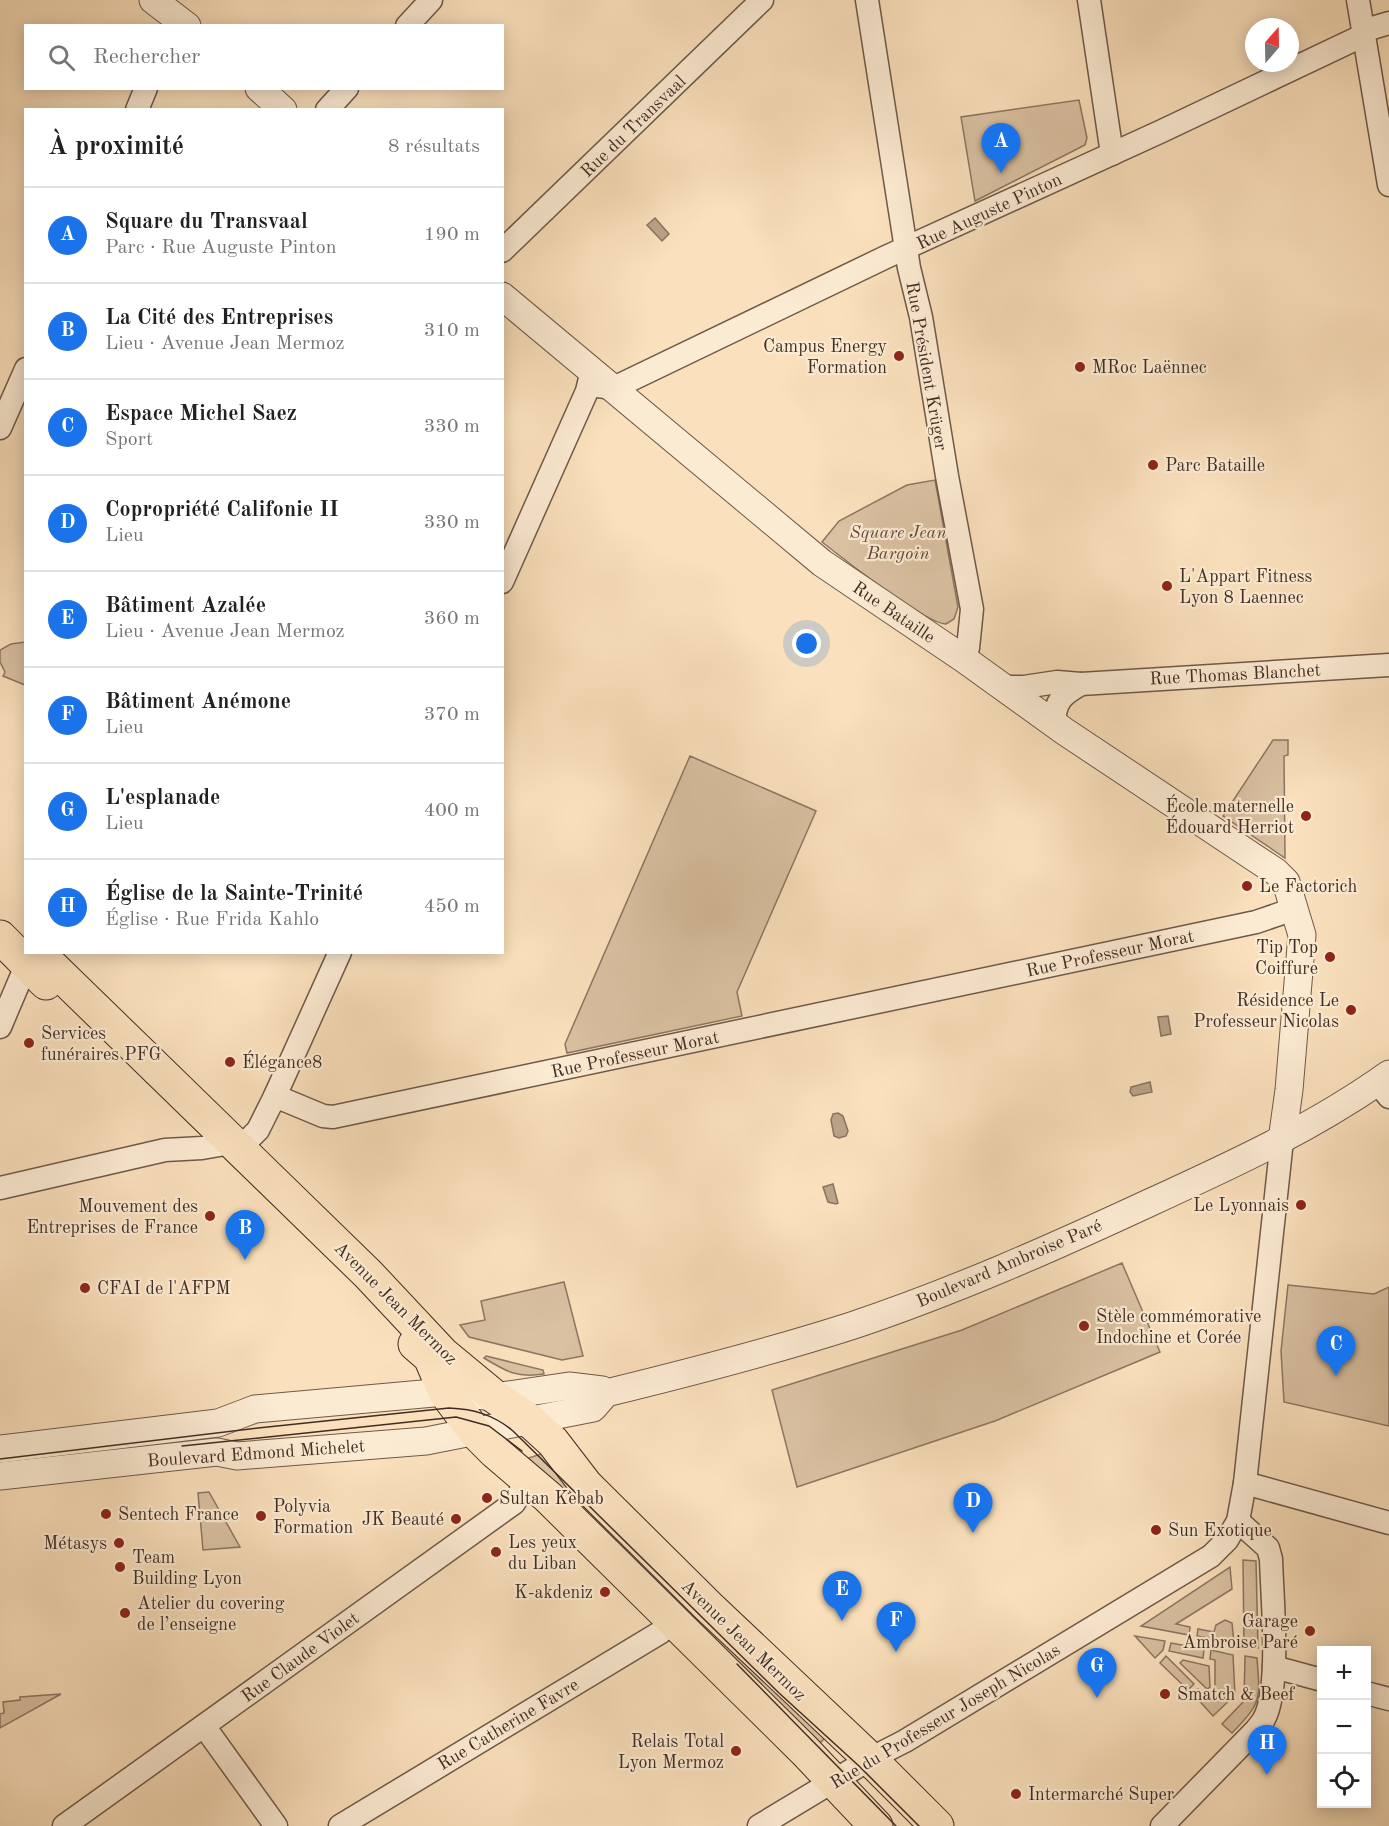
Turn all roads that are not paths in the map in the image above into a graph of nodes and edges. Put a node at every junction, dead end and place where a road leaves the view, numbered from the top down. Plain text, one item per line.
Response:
1 (153, 0) edge
2 (431, 0) edge
3 (762, 0) edge
4 (867, 0) edge
5 (1089, 0) edge
6 (1358, 0) edge
7 (179, 22) edge
8 (1389, 22) edge
9 (409, 24) edge
10 (1364, 35) junction
11 (145, 90) edge
12 (261, 90) edge
13 (345, 90) edge
14 (137, 108) edge
15 (282, 108) edge
16 (329, 108) edge
17 (1112, 154) junction
18 (1389, 185) edge
19 (504, 249) edge
20 (906, 250) junction
21 (504, 298) edge
22 (24, 374) edge
23 (598, 381) junction
24 (0, 428) edge
25 (504, 578) edge
26 (964, 659) junction
27 (1389, 665) edge
28 (1081, 684) junction
29 (1002, 687) junction
30 (1054, 724) junction
31 (1294, 909) junction
32 (0, 917) edge
33 (0, 937) edge
34 (24, 946) edge
35 (24, 950) edge
36 (30, 954) edge
37 (31, 954) edge
38 (339, 954) edge
39 (0, 1027) edge
40 (1385, 1084) edge
41 (275, 1096) junction
42 (1282, 1140) junction
43 (223, 1144) junction
44 (0, 1188) edge
45 (445, 1392) junction
46 (606, 1393) junction
47 (495, 1397) junction
48 (529, 1420) junction
49 (475, 1432) junction
50 (0, 1449) edge
51 (0, 1476) edge
52 (527, 1480) junction
53 (1245, 1483) junction
54 (1238, 1521) junction
55 (1389, 1523) edge
56 (672, 1619) junction
57 (1274, 1667) junction
58 (1317, 1679) edge
59 (1371, 1694) edge
60 (1389, 1699) edge
61 (204, 1726) junction
62 (870, 1759) junction
63 (834, 1781) junction
64 (64, 1826) edge
65 (276, 1826) edge
66 (340, 1826) edge
67 (759, 1826) edge
68 (876, 1826) edge
69 (937, 1826) edge
70 (1162, 1826) edge

1 - 7 street
2 - 9 street
3 - 19 street, Rue du Transvaal
4 - 20 street, Rue Président Krüger
5 - 17 street
6 - 10 street
8 - 10 street, Rue Auguste Pinton
10 - 17 street, Rue Auguste Pinton
10 - 18 street
11 - 14 street
12 - 15 street
13 - 16 street
17 - 20 street, Rue Auguste Pinton
20 - 23 street, Rue Auguste Pinton
20 - 26 street, Rue Président Krüger
21 - 23 street, Rue Bataille
22 - 24 street
23 - 25 street
23 - 26 street, Rue Bataille
26 - 29 street, Rue Bataille
27 - 28 street, Rue Thomas Blanchet
28 - 29 street, Rue Thomas Blanchet
28 - 30 street
29 - 30 street, Rue Bataille
30 - 31 street, Rue Bataille
31 - 41 street, Rue Professeur Morat
31 - 42 street, Rue du Professeur Joseph Nicolas
32 - 34 main road, Avenue Jean Mermoz
33 - 35 main road, Avenue Jean Mermoz
36 - 39 street
37 - 43 main road, Avenue Jean Mermoz
38 - 41 street
40 - 42 street, Boulevard Ambroise Paré
41 - 43 street
42 - 46 street, Boulevard Ambroise Paré
42 - 53 street, Rue du Professeur Joseph Nicolas
43 - 44 street
43 - 45 main road, Avenue Jean Mermoz
43 - 47 main road, Avenue Jean Mermoz
45 - 47 street, Boulevard Edmond Michelet
45 - 49 main road, Avenue Jean Mermoz
45 - 50 street, Boulevard Edmond Michelet
46 - 47 street, Boulevard Ambroise Paré
46 - 48 street, Boulevard Ambroise Paré
47 - 48 main road, Avenue Jean Mermoz
48 - 49 street, Boulevard Edmond Michelet
48 - 62 main road, Avenue Jean Mermoz
49 - 51 street, Boulevard Edmond Michelet
49 - 52 main road, Avenue Jean Mermoz
52 - 56 main road, Avenue Jean Mermoz
52 - 61 street, Rue Claude Violet
53 - 54 street, Rue du Professeur Joseph Nicolas
53 - 55 street
54 - 57 street
54 - 62 street, Rue du Professeur Joseph Nicolas
56 - 63 main road, Avenue Jean Mermoz
56 - 66 street, Rue Catherine Favre
57 - 58 street
57 - 70 street
59 - 60 street
61 - 64 street, Rue Claude Violet
61 - 65 street
62 - 63 street, Rue du Professeur Joseph Nicolas
62 - 69 main road, Avenue Jean Mermoz
63 - 67 street, Rue du Professeur Joseph Nicolas
63 - 68 main road, Avenue Jean Mermoz

